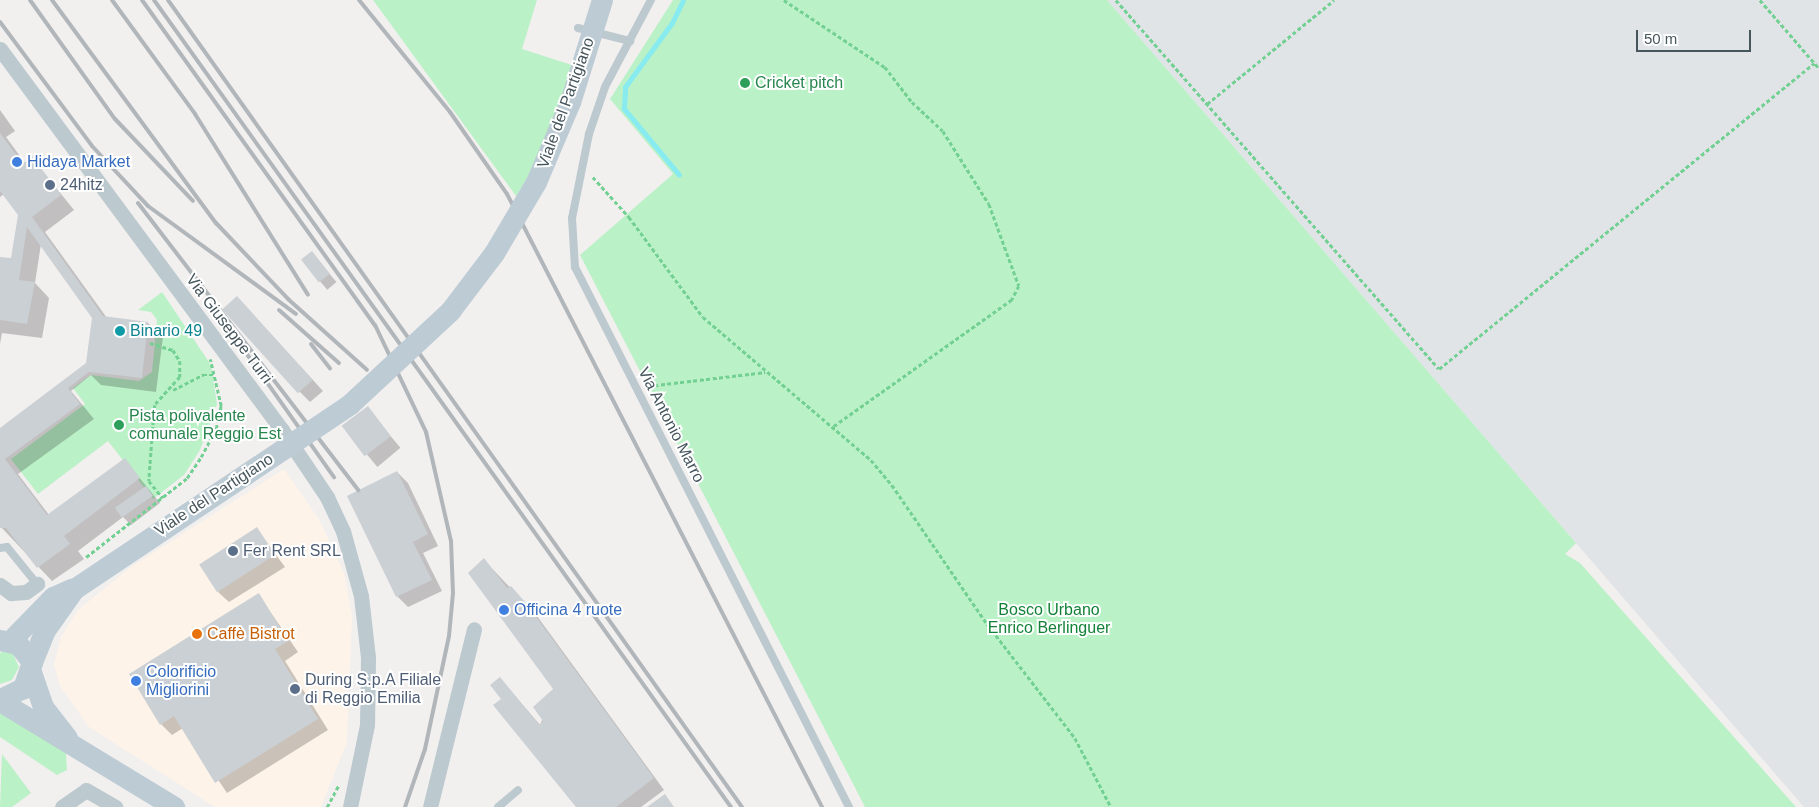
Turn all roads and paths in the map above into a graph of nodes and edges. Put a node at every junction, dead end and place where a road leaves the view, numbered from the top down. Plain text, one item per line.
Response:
1 (602, 0) edge
2 (651, 0) edge
3 (784, 0) edge
4 (1116, 0) edge
5 (1334, 0) edge
6 (1760, 0) edge
7 (578, 28) dead end
8 (630, 41) junction
9 (0, 49) edge
10 (1814, 63) junction
11 (1819, 68) edge
12 (1207, 104) junction
13 (581, 165) junction
14 (150, 343) dead end
15 (209, 357) dead end
16 (765, 372) junction
17 (215, 375) junction
18 (636, 388) junction
19 (172, 391) junction
20 (832, 428) junction
21 (163, 498) junction
22 (0, 548) edge
23 (77, 564) dead end
24 (37, 584) joint
25 (0, 585) edge
26 (74, 589) junction
27 (474, 629) dead end
28 (5, 641) edge
29 (31, 667) junction
30 (0, 700) edge
31 (68, 740) junction
32 (341, 779) dead end
33 (518, 790) dead end
34 (62, 807) edge
35 (115, 807) edge
36 (174, 807) edge
37 (327, 807) edge
38 (350, 807) edge
39 (430, 807) edge
40 (498, 807) edge
41 (849, 807) edge
42 (1111, 807) edge

1 - 26 main road, Viale del Partigiano, bridge
2 - 8 lane, Via Antonio Marro
3 - 20 path
4 - 12 path
5 - 12 path
6 - 10 path
7 - 8 lane
8 - 13 lane, Via Antonio Marro
9 - 38 street, Via Giuseppe Turri
10 - 11 path
10 - 12 path
13 - 16 path
13 - 18 lane, Via Antonio Marro
14 - 19 path
15 - 17 path
16 - 18 path
16 - 20 path
17 - 19 path
17 - 21 path
18 - 41 lane, Via Antonio Marro
19 - 21 path
20 - 42 path
21 - 23 path
22 - 24 lane
24 - 25 street
26 - 28 main road, Viale del Partigiano
26 - 29 main road, Viale del Partigiano
27 - 39 street
28 - 29 main road, Viale del Partigiano
29 - 30 main road, Viale del Partigiano
29 - 31 main road, Viale del Partigiano
30 - 31 main road, Viale del Partigiano
31 - 36 main road, Viale del Partigiano
32 - 37 path
33 - 40 lane
34 - 35 street

